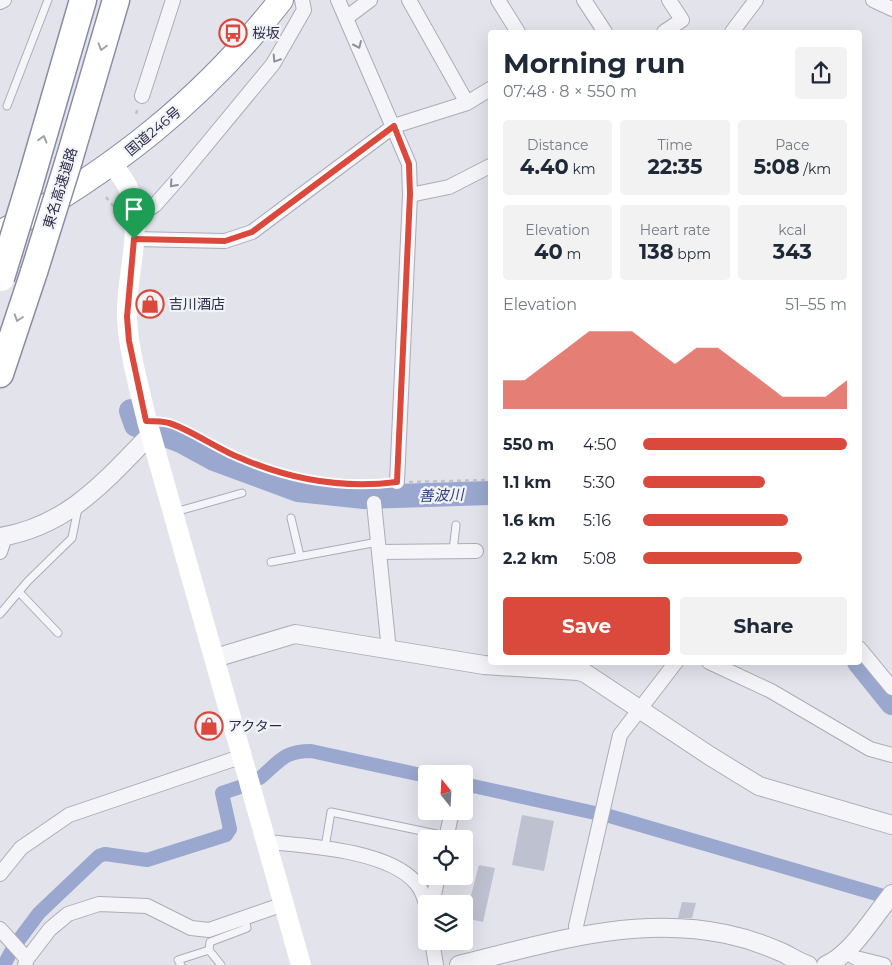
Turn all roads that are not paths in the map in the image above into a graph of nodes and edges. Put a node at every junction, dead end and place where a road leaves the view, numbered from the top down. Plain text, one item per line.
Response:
1 (4, 0) edge
2 (48, 0) edge
3 (83, 0) edge
4 (116, 0) edge
5 (172, 0) edge
6 (281, 0) edge
7 (302, 0) edge
8 (338, 0) edge
9 (370, 0) edge
10 (409, 0) edge
11 (498, 0) edge
12 (584, 0) edge
13 (669, 0) edge
14 (756, 0) edge
15 (873, 0) edge
16 (0, 2) edge
17 (892, 9) edge
18 (346, 18) junction
19 (517, 30) edge
20 (605, 30) edge
21 (667, 30) edge
22 (734, 30) edge
23 (488, 90) edge
24 (142, 96) dead end
25 (467, 104) junction
26 (7, 106) dead end
27 (394, 126) junction
28 (112, 164) junction
29 (488, 167) edge
30 (410, 194) junction
31 (126, 215) junction
32 (0, 233) edge
33 (134, 239) junction
34 (0, 279) edge
35 (0, 374) edge
36 (149, 427) junction
37 (397, 482) road end
38 (242, 493) dead end
39 (374, 503) dead end
40 (78, 505) junction
41 (173, 513) junction
42 (290, 518) dead end
43 (456, 525) dead end
44 (2, 542) edge
45 (379, 547) junction
46 (476, 551) dead end
47 (453, 552) junction
48 (300, 556) junction
49 (271, 562) dead end
50 (19, 592) junction
51 (0, 614) edge
52 (58, 632) dead end
53 (390, 651) junction
54 (862, 652) edge
55 (215, 658) junction
56 (674, 665) edge
57 (715, 665) edge
58 (541, 666) edge
59 (892, 688) edge
60 (638, 710) junction
61 (892, 755) edge
62 (243, 756) junction
63 (892, 825) edge
64 (418, 832) edge
65 (267, 842) junction
66 (324, 847) junction
67 (0, 874) edge
68 (892, 894) edge
69 (423, 895) edge
70 (284, 904) junction
71 (245, 919) junction
72 (0, 929) edge
73 (578, 936) junction
74 (209, 950) junction
75 (434, 950) edge
76 (846, 952) junction
77 (26, 962) edge
78 (182, 965) edge
79 (221, 965) edge
80 (301, 965) edge
81 (436, 965) edge
82 (459, 965) edge
83 (808, 965) edge
84 (826, 965) edge
85 (884, 965) edge

1 - 16 street
2 - 26 lane
34 -> 3 highway, bridge
4 -> 35 highway, 東名高速道路, bridge
5 - 24 street
6 - 28 highway, 国道246号
7 -> 31 street
8 - 18 street
9 - 18 street
10 - 25 street
11 - 19 street
12 - 20 street
13 - 21 street
14 - 22 street
15 - 17 street
18 -> 27 street
23 - 25 street
25 - 27 street
27 - 30 street
27 - 33 street
28 - 31 main road
28 - 32 highway, 国道246号
29 - 30 street
30 - 37 street
31 - 33 main road
33 - 36 main road
36 - 40 street
36 - 41 main road
38 - 41 lane
39 - 45 street
40 - 44 street
40 - 50 lane
41 - 55 main road
42 - 48 lane
43 - 47 lane
45 - 47 street
45 - 48 lane
45 - 53 street
46 - 47 street
48 - 49 lane
50 - 51 lane
50 - 52 lane
53 - 55 street
53 - 58 street
54 - 59 street
55 - 62 main road
56 - 60 street
57 - 61 street
58 - 60 street
60 - 63 street
60 - 73 street
62 - 65 main road
62 - 67 street
64 - 66 lane
65 - 66 street
65 - 70 main road
66 - 69 street
68 - 76 street
70 - 71 street
70 - 80 main road
71 - 74 lane
71 - 77 street
72 - 77 street
73 - 82 street
73 - 83 street
74 - 78 lane
74 - 79 lane
75 - 81 street
76 - 84 street
76 - 85 street

